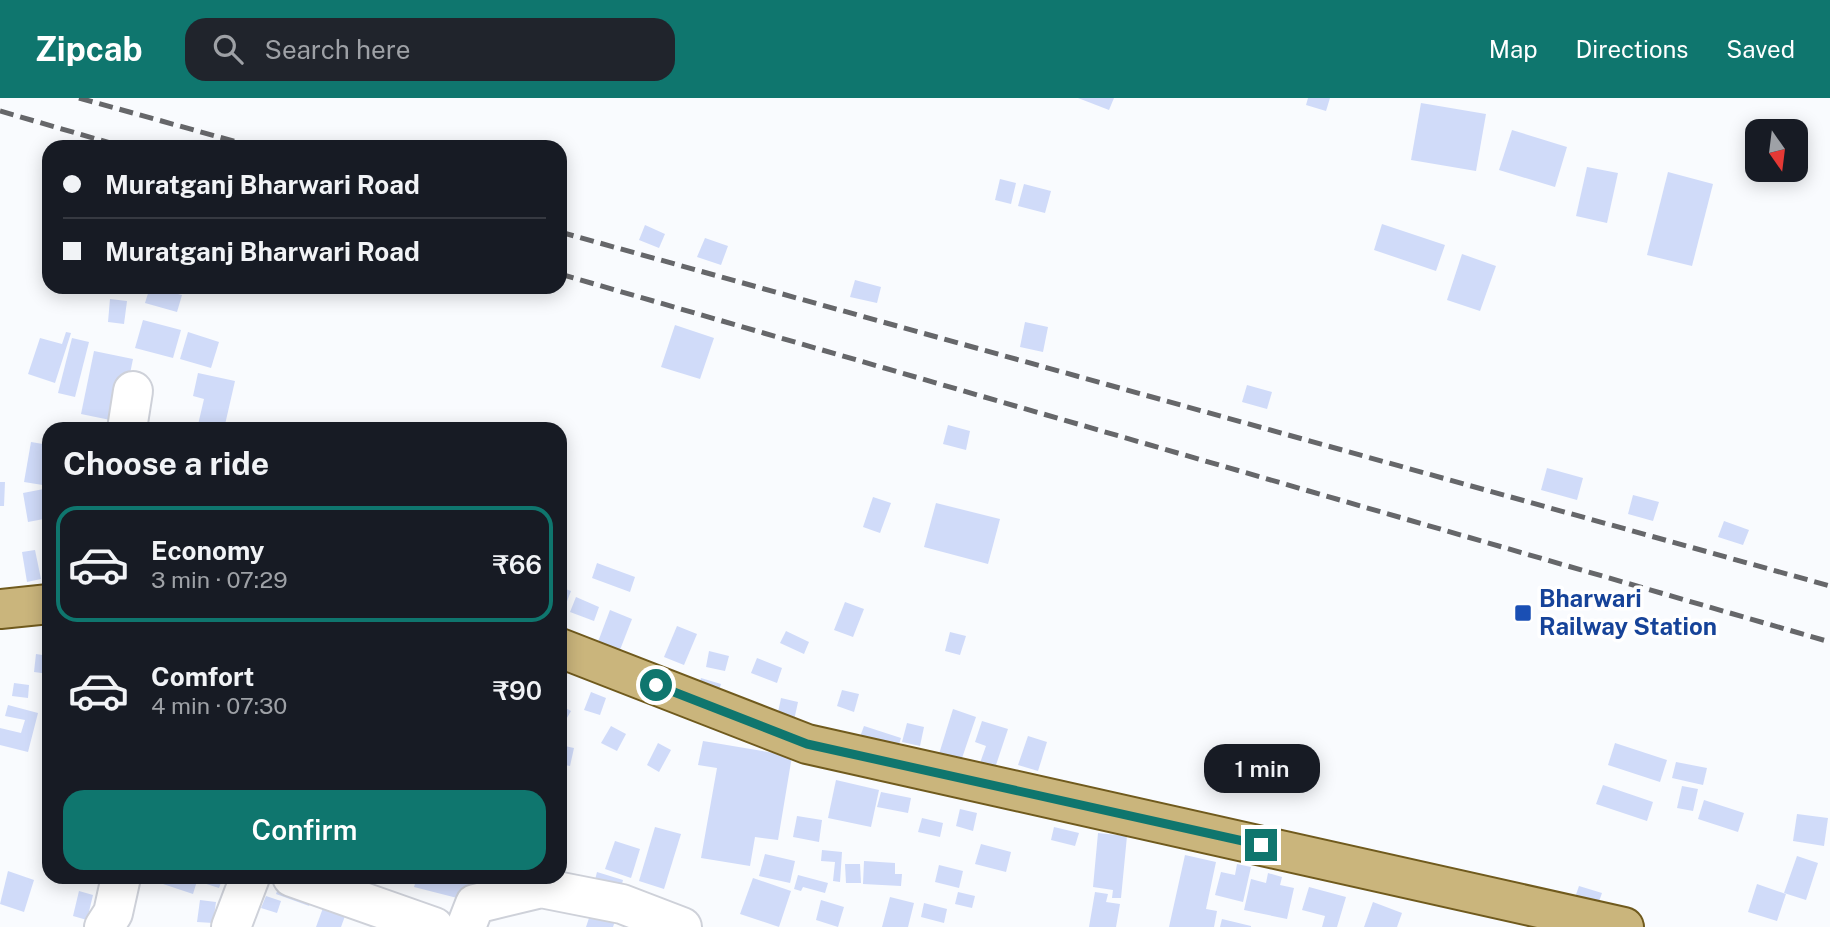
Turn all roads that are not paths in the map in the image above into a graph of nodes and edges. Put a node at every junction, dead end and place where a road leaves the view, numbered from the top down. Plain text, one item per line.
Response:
1 (133, 391) dead end
2 (128, 422) edge
3 (42, 605) edge
4 (0, 609) edge
5 (567, 651) edge
6 (119, 884) edge
7 (247, 884) edge
8 (305, 884) edge
9 (366, 917) edge
10 (1613, 926) edge
11 (104, 927) edge
12 (231, 927) edge
13 (434, 927) edge
14 (466, 927) edge
15 (682, 927) edge

1 - 2 street
3 - 4 main road
5 - 10 main road
6 - 11 street
7 - 12 street
8 - 9 street
9 - 13 street
14 - 15 street

